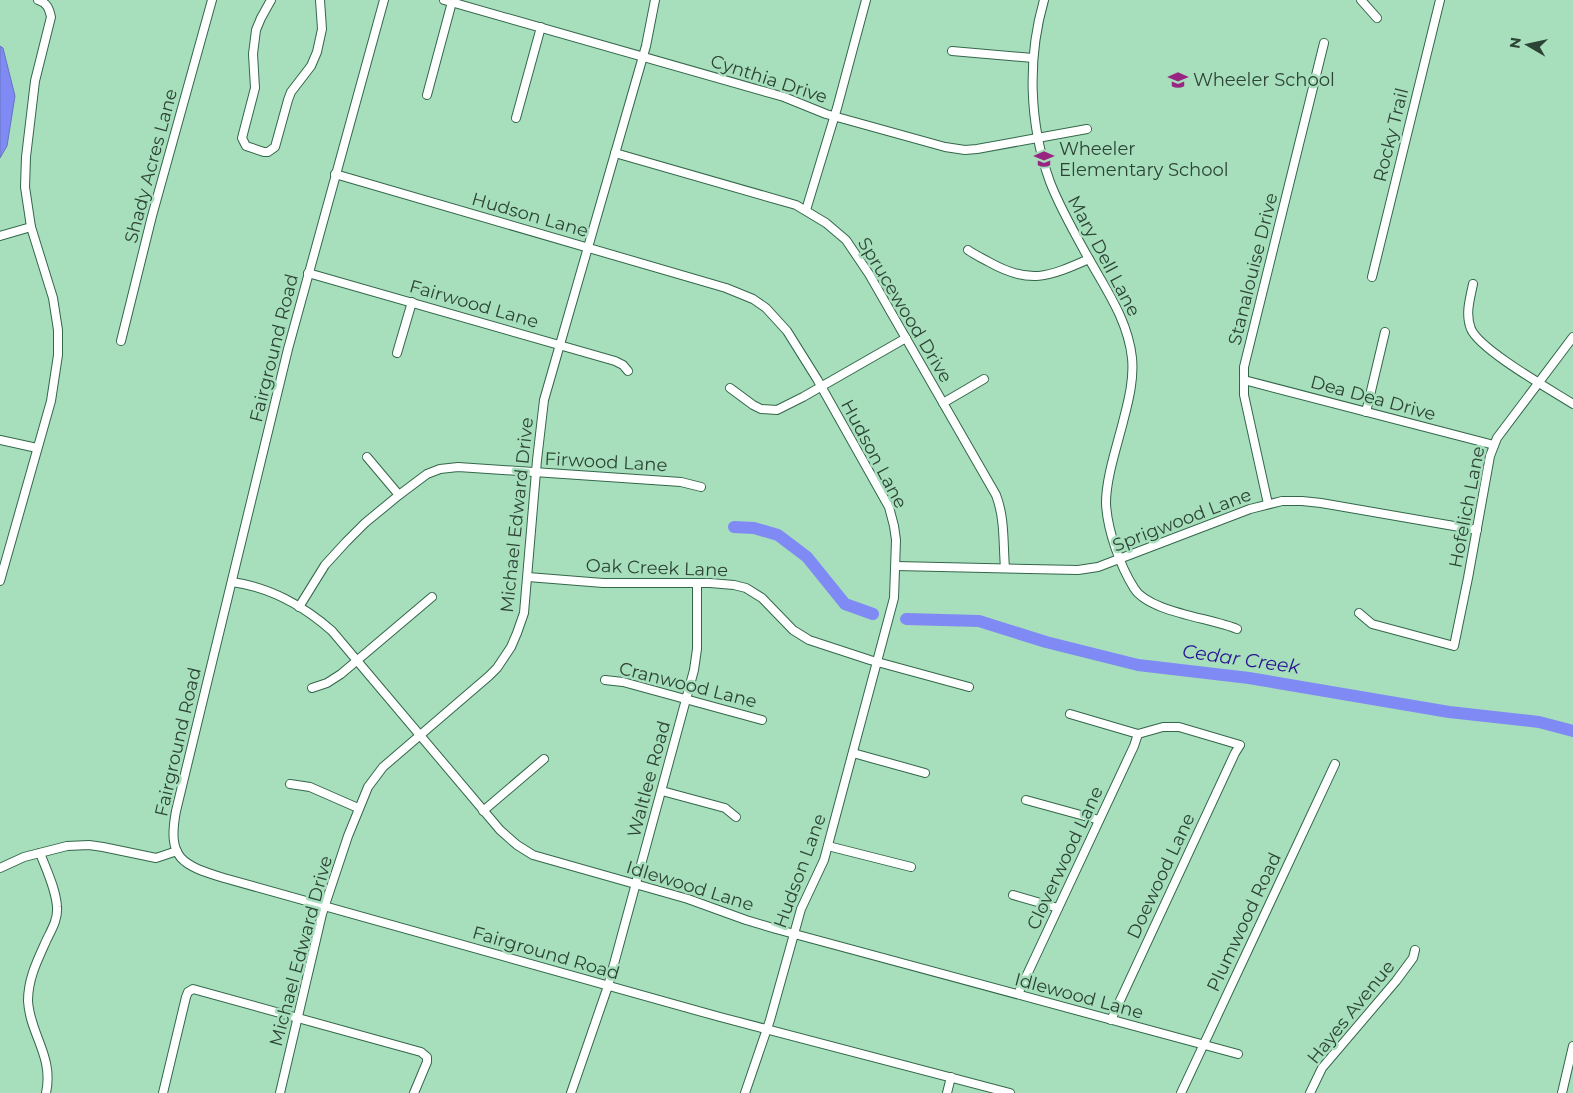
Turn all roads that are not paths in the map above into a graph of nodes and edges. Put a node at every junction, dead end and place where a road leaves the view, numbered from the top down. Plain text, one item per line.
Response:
1 (38, 0) edge
2 (212, 0) edge
3 (271, 0) edge
4 (320, 0) edge
5 (384, 0) edge
6 (655, 0) edge
7 (866, 0) edge
8 (1044, 0) edge
9 (1440, 0) edge
10 (448, 1) edge
11 (1365, 2) edge
12 (1377, 18) dead end
13 (541, 27) junction
14 (1324, 43) dead end
15 (952, 51) dead end
16 (643, 56) junction
17 (1033, 58) junction
18 (427, 95) dead end
19 (834, 116) junction
20 (516, 118) dead end
21 (1087, 129) dead end
22 (1038, 137) junction
23 (615, 153) junction
24 (335, 174) junction
25 (806, 210) junction
26 (31, 227) junction
27 (0, 236) edge
28 (588, 247) junction
29 (968, 250) dead end
30 (1089, 258) junction
31 (308, 273) junction
32 (1372, 277) dead end
33 (1473, 284) dead end
34 (412, 302) junction
35 (1385, 332) dead end
36 (1573, 337) edge
37 (906, 338) junction
38 (120, 341) dead end
39 (559, 345) junction
40 (397, 353) dead end
41 (628, 371) dead end
42 (984, 379) dead end
43 (1244, 380) junction
44 (1539, 382) junction
45 (821, 387) junction
46 (730, 388) dead end
47 (943, 403) junction
48 (1573, 404) edge
49 (1366, 412) junction
50 (0, 440) edge
51 (1494, 445) junction
52 (37, 448) junction
53 (366, 457) dead end
54 (536, 473) junction
55 (702, 487) dead end
56 (399, 495) junction
57 (1268, 504) junction
58 (1477, 530) junction
59 (1120, 560) junction
60 (896, 566) junction
61 (1005, 568) junction
62 (528, 577) junction
63 (0, 581) edge
64 (232, 582) junction
65 (698, 583) junction
66 (432, 597) dead end
67 (299, 607) junction
68 (1359, 613) dead end
69 (1237, 629) dead end
70 (356, 660) junction
71 (878, 662) junction
72 (605, 680) dead end
73 (969, 687) dead end
74 (312, 688) dead end
75 (687, 699) junction
76 (1070, 714) dead end
77 (762, 720) dead end
78 (1138, 734) junction
79 (420, 736) junction
80 (854, 754) junction
81 (544, 759) dead end
82 (1335, 764) dead end
83 (925, 773) dead end
84 (290, 784) dead end
85 (662, 791) junction
86 (1026, 800) dead end
87 (358, 808) junction
88 (483, 811) junction
89 (736, 818) dead end
90 (1099, 820) junction
91 (828, 846) junction
92 (177, 851) junction
93 (40, 853) junction
94 (911, 867) dead end
95 (0, 868) edge
96 (636, 884) junction
97 (1013, 895) dead end
98 (325, 906) junction
99 (1058, 908) junction
100 (794, 933) junction
101 (1415, 950) dead end
102 (608, 986) junction
103 (1018, 994) junction
104 (298, 1017) junction
105 (1111, 1020) junction
106 (768, 1028) junction
107 (1203, 1045) junction
108 (1573, 1046) edge
109 (1238, 1054) dead end
110 (951, 1077) junction
111 (46, 1093) edge
112 (163, 1093) edge
113 (280, 1093) edge
114 (414, 1093) edge
115 (571, 1093) edge
116 (745, 1093) edge
117 (946, 1093) edge
118 (1010, 1093) edge
119 (1181, 1093) edge
120 (1310, 1093) edge
121 (1562, 1093) edge

1 - 26 street
2 - 38 street, Shady Acres Lane
3 - 4 street
5 - 24 street, Fairground Road
6 - 16 street, Michael Edward Drive
7 - 19 street
8 - 17 street, Mary Dell Lane
9 - 32 street, Rocky Trail
10 - 13 street, Cynthia Drive
10 - 18 street
11 - 12 street
13 - 16 street, Cynthia Drive
13 - 20 street
14 - 43 street, Stanalouise Drive
15 - 17 street
16 - 19 street, Cynthia Drive
16 - 23 street, Michael Edward Drive
17 - 22 street, Mary Dell Lane
19 - 22 street, Cynthia Drive
19 - 25 street
21 - 22 street, Cynthia Drive
22 - 30 street, Mary Dell Lane
23 - 25 street, Sprucewood Drive
23 - 28 street, Michael Edward Drive
24 - 28 street, Hudson Lane
24 - 31 street, Fairground Road
25 - 37 street, Sprucewood Drive
26 - 27 street
26 - 52 street
28 - 39 street, Michael Edward Drive
28 - 45 street, Hudson Lane
29 - 30 street
30 - 59 street, Mary Dell Lane
31 - 34 street, Fairwood Lane
31 - 64 street, Fairground Road
33 - 44 street
34 - 39 street, Fairwood Lane
34 - 40 street
35 - 49 street
36 - 44 street, Hofelich Lane
37 - 45 street
37 - 47 street, Sprucewood Drive
39 - 41 street, Fairwood Lane
39 - 54 street, Michael Edward Drive
42 - 47 street
43 - 49 street, Dea Dea Drive
43 - 57 street, Stanalouise Drive
44 - 48 street
44 - 51 street, Hofelich Lane
45 - 46 street
45 - 60 street, Hudson Lane
47 - 61 street, Sprucewood Drive
49 - 51 street, Dea Dea Drive
50 - 52 street
51 - 58 street, Hofelich Lane
52 - 63 street
53 - 56 street
54 - 55 street, Firwood Lane
54 - 56 street, Firwood Lane
54 - 62 street, Michael Edward Drive
56 - 67 street, Firwood Lane
57 - 58 street, Sprigwood Lane
57 - 59 street, Sprigwood Lane
58 - 68 street, Hofelich Lane
59 - 61 street, Sprigwood Lane
59 - 69 street, Mary Dell Lane
60 - 61 street, Sprigwood Lane
60 - 71 street, Hudson Lane
62 - 65 street, Oak Creek Lane
62 - 79 street, Michael Edward Drive
64 - 67 street, Idlewood Lane
64 - 92 street, Fairground Road
65 - 71 street, Oak Creek Lane
65 - 75 street, Waltlee Road
66 - 70 street
67 - 70 street, Idlewood Lane
70 - 74 street
70 - 79 street, Idlewood Lane
71 - 73 street, Oak Creek Lane
71 - 80 street, Hudson Lane
72 - 75 street, Cranwood Lane
75 - 77 street, Cranwood Lane
75 - 85 street, Waltlee Road
76 - 78 street
78 - 90 street, Cloverwood Lane
78 - 105 street, Doewood Lane
79 - 87 street, Michael Edward Drive
79 - 88 street, Idlewood Lane
80 - 83 street
80 - 91 street, Hudson Lane
81 - 88 street
82 - 107 street, Plumwood Road
84 - 87 street
85 - 89 street
85 - 96 street, Waltlee Road
86 - 90 street
87 - 98 street, Michael Edward Drive
88 - 96 street, Idlewood Lane
90 - 99 street, Cloverwood Lane
91 - 94 street
91 - 100 street, Hudson Lane
92 - 93 street
92 - 98 street, Fairground Road
93 - 95 street
93 - 111 street
96 - 100 street, Idlewood Lane
96 - 102 street, Waltlee Road
97 - 99 street
98 - 102 street, Fairground Road
98 - 104 street, Michael Edward Drive
99 - 103 street, Cloverwood Lane
100 - 103 street, Idlewood Lane
100 - 106 street, Hudson Lane
101 - 120 street, Hayes Avenue
102 - 106 street, Fairground Road
102 - 115 street, Waltlee Road
103 - 105 street, Idlewood Lane
104 - 112 street
104 - 113 street, Michael Edward Drive
104 - 114 street
105 - 107 street, Idlewood Lane
106 - 110 street, Fairground Road
106 - 116 street, Hudson Lane
107 - 109 street, Idlewood Lane
107 - 119 street, Plumwood Road
108 - 121 street
110 - 117 street
110 - 118 street, Fairground Road

